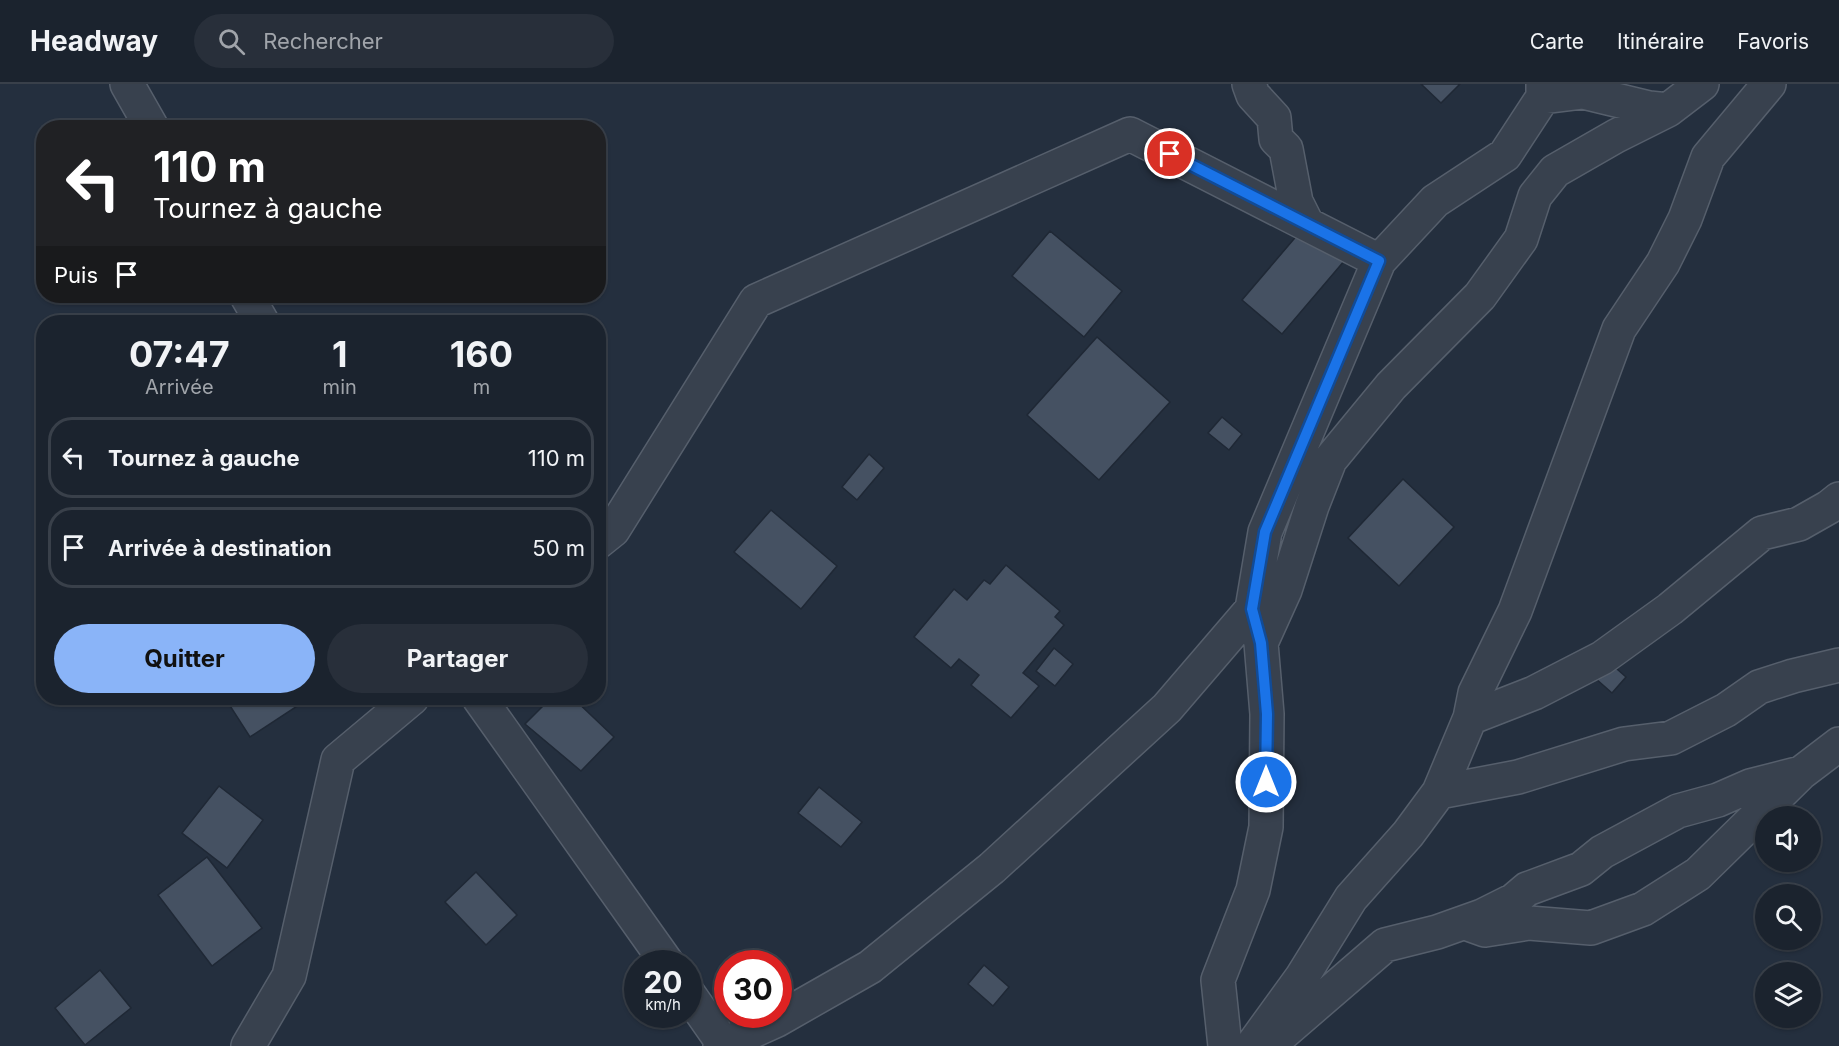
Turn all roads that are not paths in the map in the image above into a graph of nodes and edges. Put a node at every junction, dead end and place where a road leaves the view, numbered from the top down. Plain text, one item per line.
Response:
1 (127, 84) edge
2 (1249, 84) edge
3 (1702, 84) edge
4 (1769, 84) edge
5 (1543, 90) edge
6 (1668, 110) junction
7 (147, 120) edge
8 (1307, 224) junction
9 (1379, 261) junction
10 (1839, 499) edge
11 (606, 536) edge
12 (1252, 609) junction
13 (1261, 643) junction
14 (1839, 665) edge
15 (404, 705) edge
16 (484, 705) edge
17 (1470, 718) junction
18 (1839, 744) edge
19 (1801, 773) junction
20 (1439, 792) junction
21 (1463, 923) junction
22 (658, 950) edge
23 (702, 1014) edge
24 (723, 1045) edge
25 (248, 1046) edge
26 (1225, 1046) edge
27 (1252, 1046) edge
28 (1268, 1046) edge

1 - 7 street
2 - 8 street
3 - 6 street
4 - 17 street
5 - 6 street
5 - 9 street
6 - 13 street
8 - 9 street
8 - 11 street
9 - 12 street
10 - 17 street
12 - 13 street
12 - 24 street
13 - 26 street
14 - 20 street
15 - 25 street
16 - 22 street
17 - 20 street
18 - 19 street
19 - 21 street
19 - 21 street
20 - 27 street
21 - 28 street
23 - 24 street

